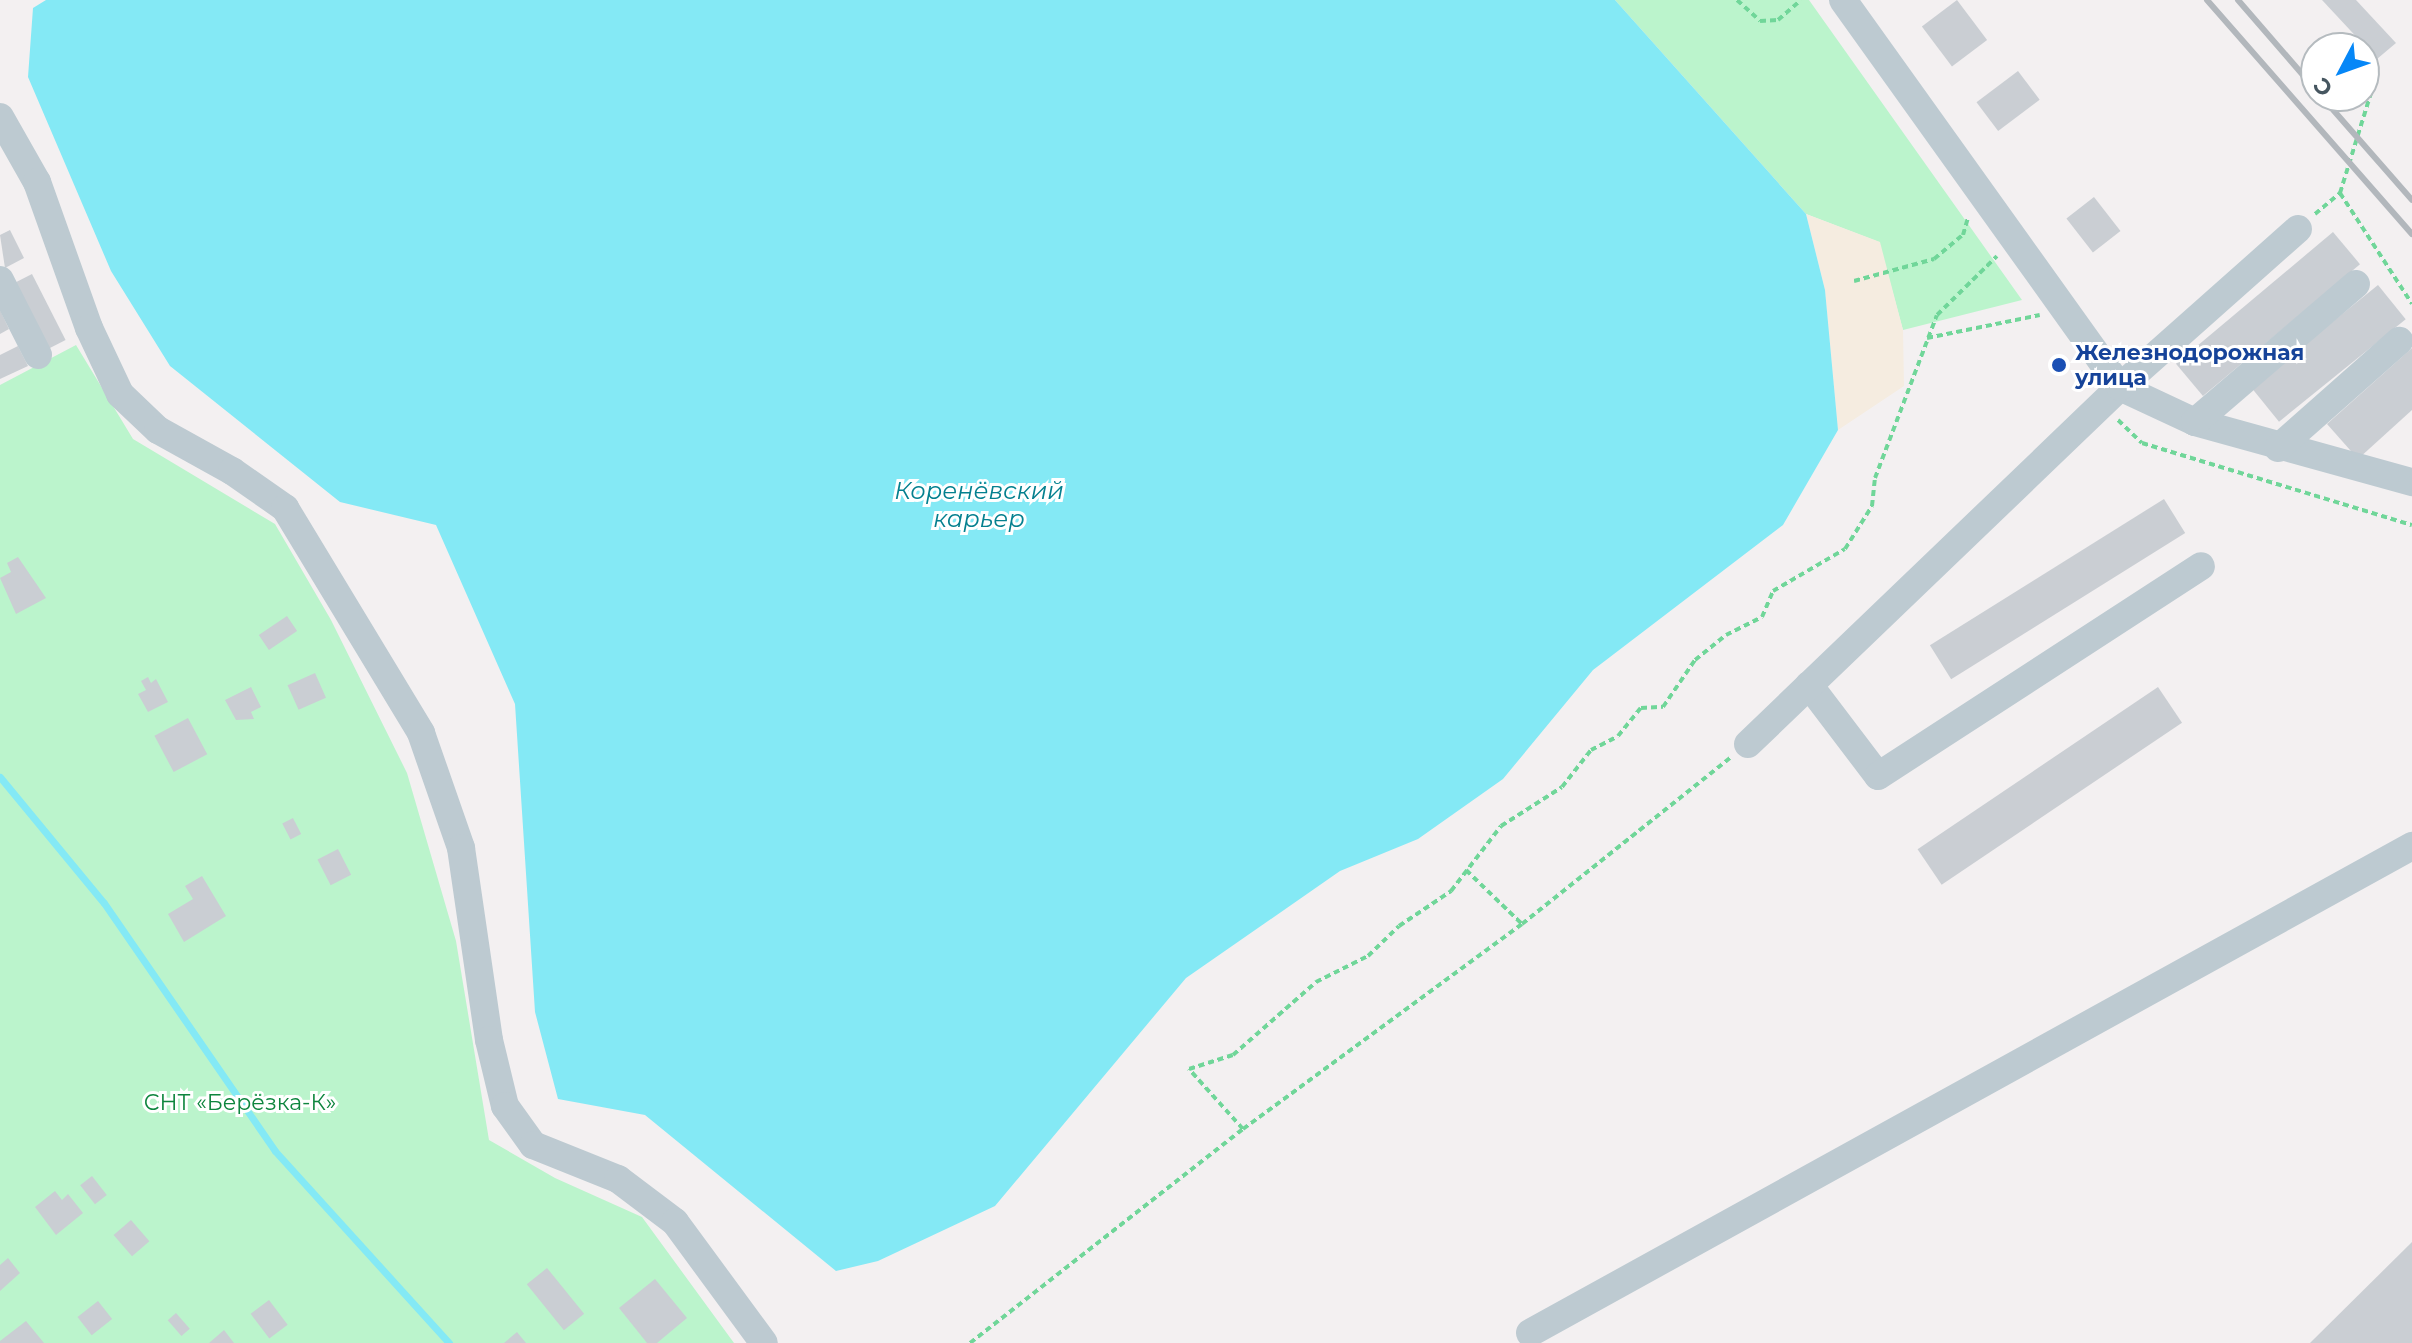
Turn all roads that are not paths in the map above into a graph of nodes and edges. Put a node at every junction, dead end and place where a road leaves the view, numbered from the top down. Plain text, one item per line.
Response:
1 (1843, 0) edge
2 (0, 117) edge
3 (2298, 229) road end
4 (0, 280) edge
5 (2356, 284) dead end
6 (2399, 341) dead end
7 (38, 355) dead end
8 (2111, 396) junction
9 (2195, 422) junction
10 (2278, 448) junction
11 (2412, 482) edge
12 (2201, 566) dead end
13 (1809, 685) junction
14 (1748, 744) road end
15 (2412, 846) edge
16 (1530, 1333) dead end
17 (764, 1343) edge

1 - 8 street
2 - 17 street
3 - 8 street
4 - 7 street
5 - 9 street
6 - 10 street
8 - 9 street
8 - 13 street
9 - 10 street
10 - 11 street
12 - 13 street
13 - 14 street
15 - 16 street

